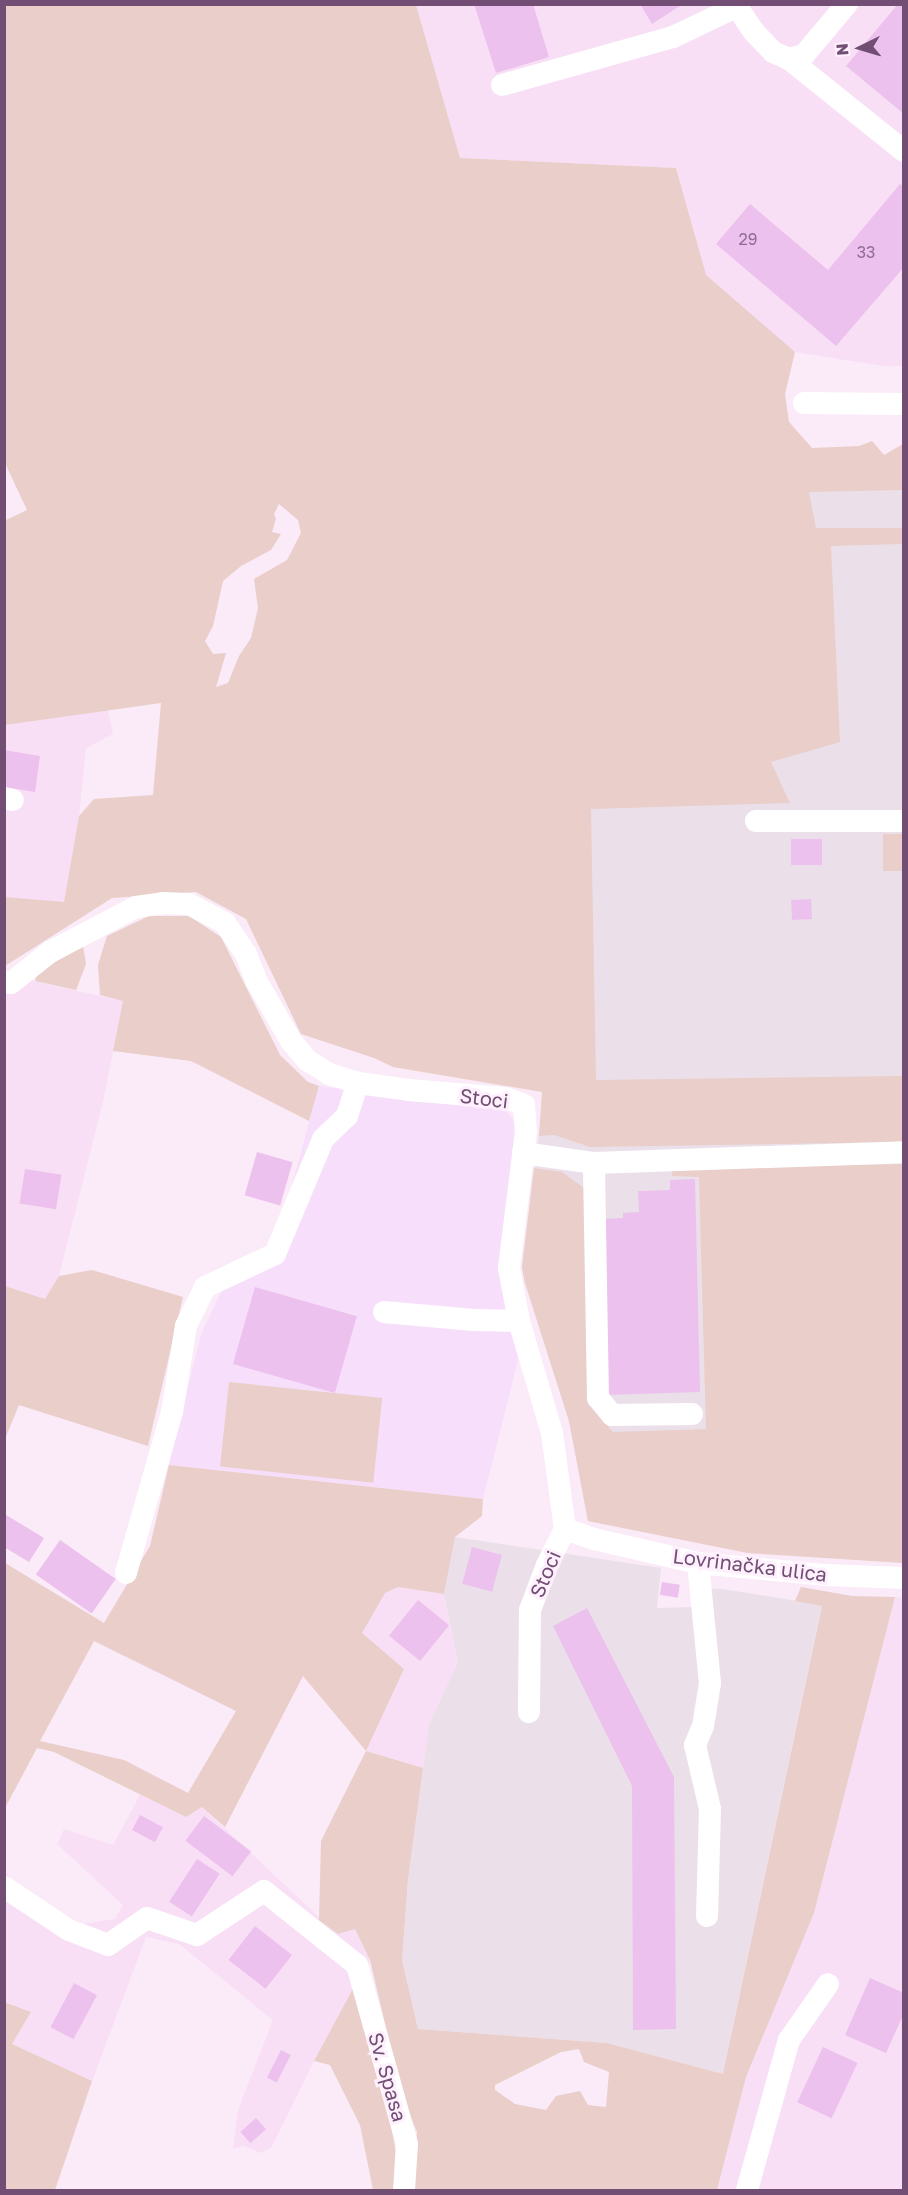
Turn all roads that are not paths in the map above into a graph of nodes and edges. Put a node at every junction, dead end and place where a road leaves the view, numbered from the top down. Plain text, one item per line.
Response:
1 (847, 4) edge
2 (736, 6) edge
3 (789, 59) junction
4 (502, 85) dead end
5 (903, 151) edge
6 (804, 403) dead end
7 (903, 404) edge
8 (756, 821) dead end
9 (903, 821) edge
10 (4, 982) edge
11 (358, 1083) junction
12 (903, 1152) edge
13 (523, 1153) junction
14 (594, 1163) junction
15 (384, 1312) dead end
16 (519, 1321) junction
17 (692, 1414) dead end
18 (565, 1528) junction
19 (698, 1563) junction
20 (126, 1573) dead end
21 (903, 1578) edge
22 (529, 1712) dead end
23 (4, 1887) edge
24 (706, 1916) dead end
25 (828, 1983) dead end
26 (404, 2190) edge
27 (747, 2190) edge

1 - 3 street
2 - 3 street
2 - 4 street
3 - 5 street
6 - 7 street
8 - 9 street
10 - 11 street, Stoci
11 - 13 street, Stoci
11 - 20 street
12 - 14 street
13 - 14 street
13 - 16 street, Stoci
14 - 17 street
15 - 16 street
16 - 18 street, Stoci
18 - 19 street, Lovrinačka ulica
18 - 22 street, Stoci
19 - 21 street, Lovrinačka ulica
19 - 24 street
23 - 26 street, Sv. Spasa
25 - 27 street

